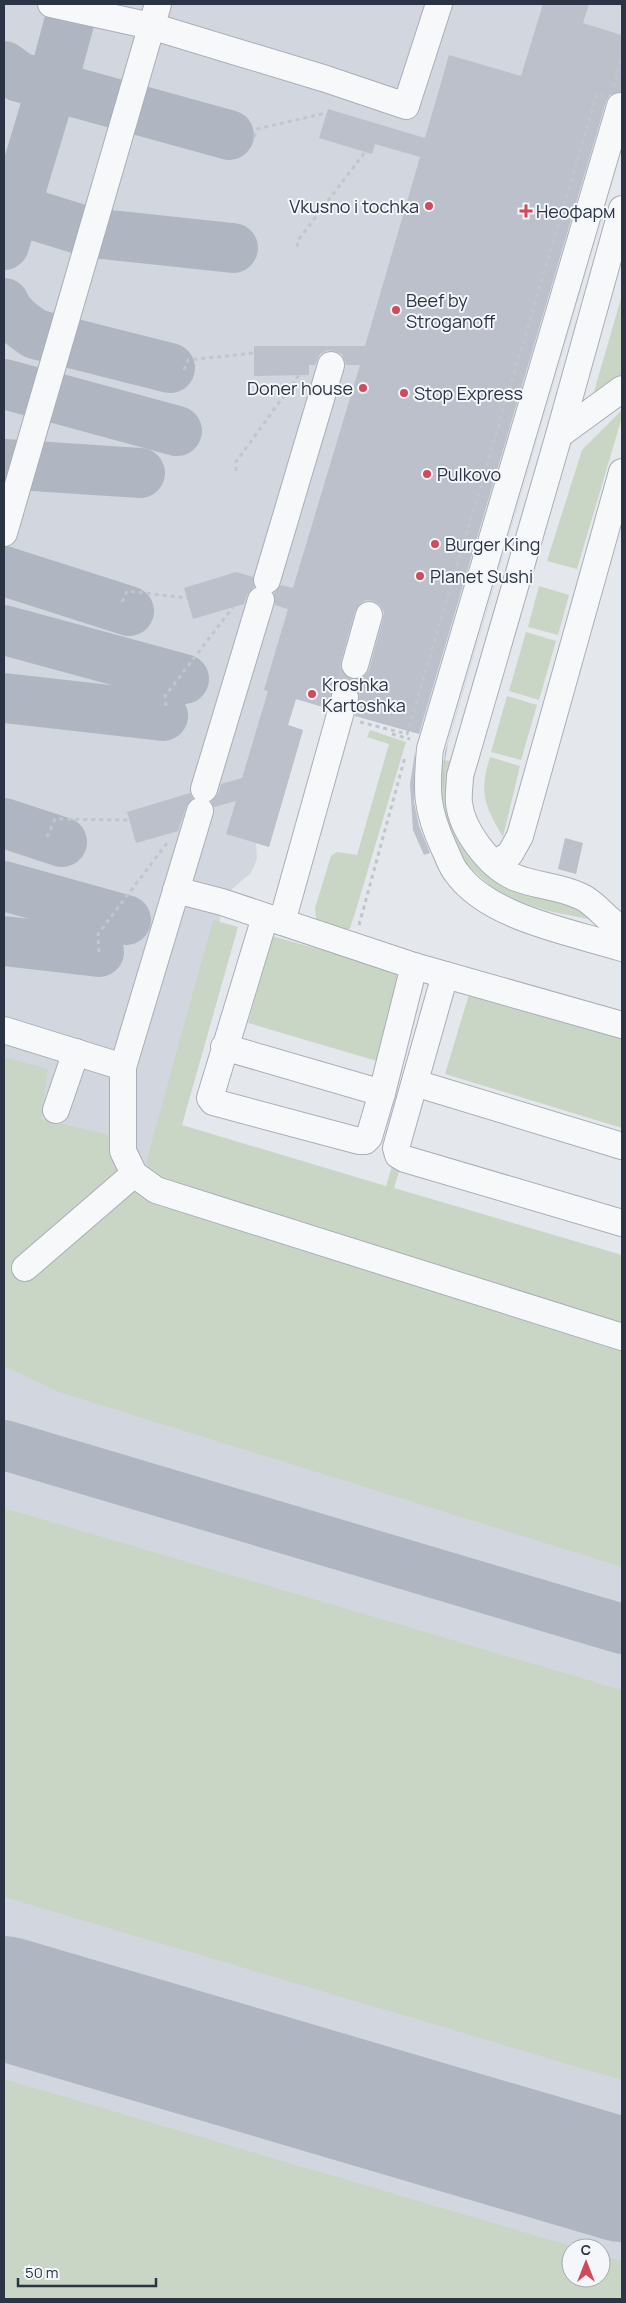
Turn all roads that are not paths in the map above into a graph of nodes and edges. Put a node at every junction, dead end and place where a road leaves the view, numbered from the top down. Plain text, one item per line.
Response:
1 (51, 4) edge
2 (438, 4) edge
3 (154, 15) edge
4 (615, 97) road end
5 (622, 209) edge
6 (330, 365) dead end
7 (622, 389) edge
8 (560, 435) junction
9 (622, 472) edge
10 (7, 505) edge
11 (4, 533) edge
12 (369, 615) dead end
13 (354, 665) tunnel mouth
14 (345, 697) tunnel mouth
15 (495, 864) junction
16 (176, 890) junction
17 (273, 920) junction
18 (622, 928) edge
19 (622, 948) edge
20 (414, 966) junction
21 (445, 975) junction
22 (622, 1025) edge
23 (4, 1030) edge
24 (224, 1047) junction
25 (76, 1052) junction
26 (123, 1067) junction
27 (415, 1083) junction
28 (382, 1094) junction
29 (56, 1110) dead end
30 (622, 1146) edge
31 (134, 1174) junction
32 (622, 1223) edge
33 (25, 1268) dead end
34 (622, 1337) edge

1 - 3 lane
2 - 3 lane
3 - 10 lane
4 - 19 lane
5 - 8 lane
6 - 16 lane
7 - 8 lane
8 - 15 lane
9 - 15 lane
10 - 11 lane
12 - 13 lane
14 - 17 lane
15 - 18 lane
16 - 17 lane
16 - 26 lane
17 - 20 lane
17 - 24 lane
20 - 21 lane
20 - 28 lane
21 - 22 lane
21 - 27 lane
23 - 25 lane
24 - 28 lane
24 - 28 lane
25 - 26 lane
25 - 29 lane
26 - 31 lane
27 - 30 lane
27 - 32 lane
31 - 33 lane
31 - 34 lane

